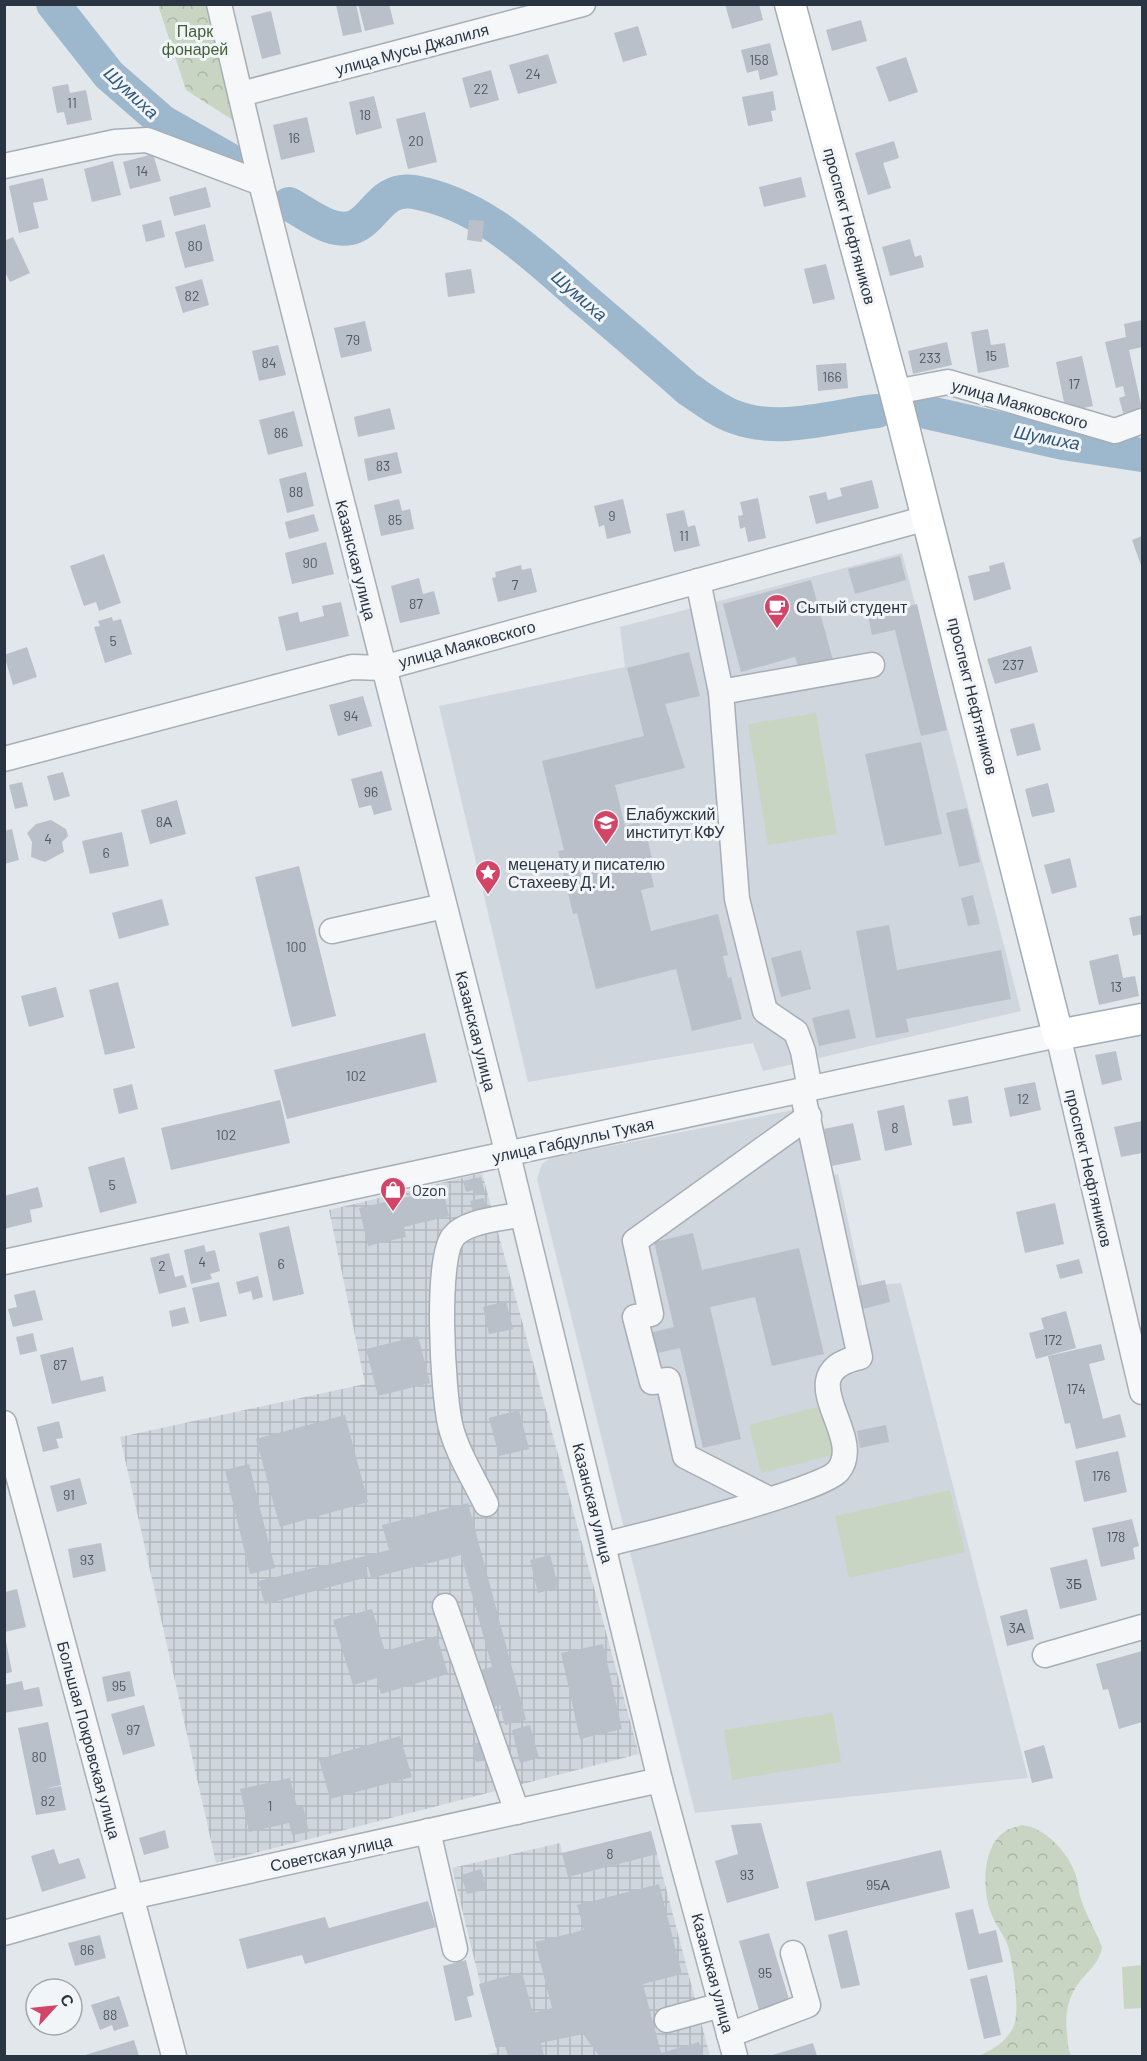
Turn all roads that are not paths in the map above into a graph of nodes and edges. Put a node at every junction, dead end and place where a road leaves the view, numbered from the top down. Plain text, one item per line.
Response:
1 (219, 4) edge
2 (583, 4) edge
3 (790, 4) edge
4 (242, 94) junction
5 (4, 166) edge
6 (261, 183) junction
7 (895, 392) junction
8 (1143, 421) edge
9 (927, 518) junction
10 (698, 581) junction
11 (872, 665) dead end
12 (383, 668) junction
13 (721, 692) junction
14 (4, 759) edge
15 (444, 906) junction
16 (332, 931) dead end
17 (1143, 1019) edge
18 (1058, 1035) junction
19 (806, 1090) junction
20 (809, 1116) junction
21 (508, 1155) junction
22 (522, 1214) junction
23 (4, 1262) edge
24 (1143, 1392) edge
25 (4, 1423) edge
26 (769, 1499) junction
27 (486, 1504) dead end
28 (603, 1545) junction
29 (445, 1606) dead end
30 (1143, 1627) edge
31 (1045, 1655) dead end
32 (660, 1780) junction
33 (517, 1812) junction
34 (428, 1831) junction
35 (131, 1897) junction
36 (4, 1933) edge
37 (454, 1949) dead end
38 (793, 1953) dead end
39 (721, 2005) junction
40 (667, 2020) dead end
41 (732, 2046) edge
42 (174, 2056) edge

1 - 4 street, Казанская улица
2 - 4 street, улица Мусы Джалиля
3 - 7 main road, проспект Нефтяников
4 - 6 street, Казанская улица
5 - 6 street
6 - 12 street, Казанская улица
7 - 8 street, улица Маяковского
7 - 9 main road, проспект Нефтяников
9 - 10 street, улица Маяковского
9 - 18 main road, проспект Нефтяников
10 - 12 street, улица Маяковского
10 - 13 street
11 - 13 street
12 - 14 street, улица Маяковского
12 - 15 street, Казанская улица
13 - 19 street
15 - 16 street
15 - 21 street, Казанская улица
17 - 18 main road, улица Габдуллы Тукая
18 - 19 street, улица Габдуллы Тукая
18 - 24 street, проспект Нефтяников
19 - 20 street
19 - 21 street, улица Габдуллы Тукая
20 - 26 street
20 - 26 street
21 - 22 street, Казанская улица
21 - 23 street, улица Габдуллы Тукая
22 - 27 street
22 - 28 street, Казанская улица
25 - 35 street, Большая Покровская улица
26 - 28 street
28 - 32 street, Казанская улица
29 - 33 street
30 - 31 street
32 - 33 street, Советская улица
32 - 39 street, Казанская улица
33 - 34 street, Советская улица
34 - 35 street, Советская улица
34 - 37 street
35 - 36 street, Советская улица
35 - 42 street, Большая Покровская улица
38 - 41 street
39 - 40 street
39 - 41 street, Казанская улица

